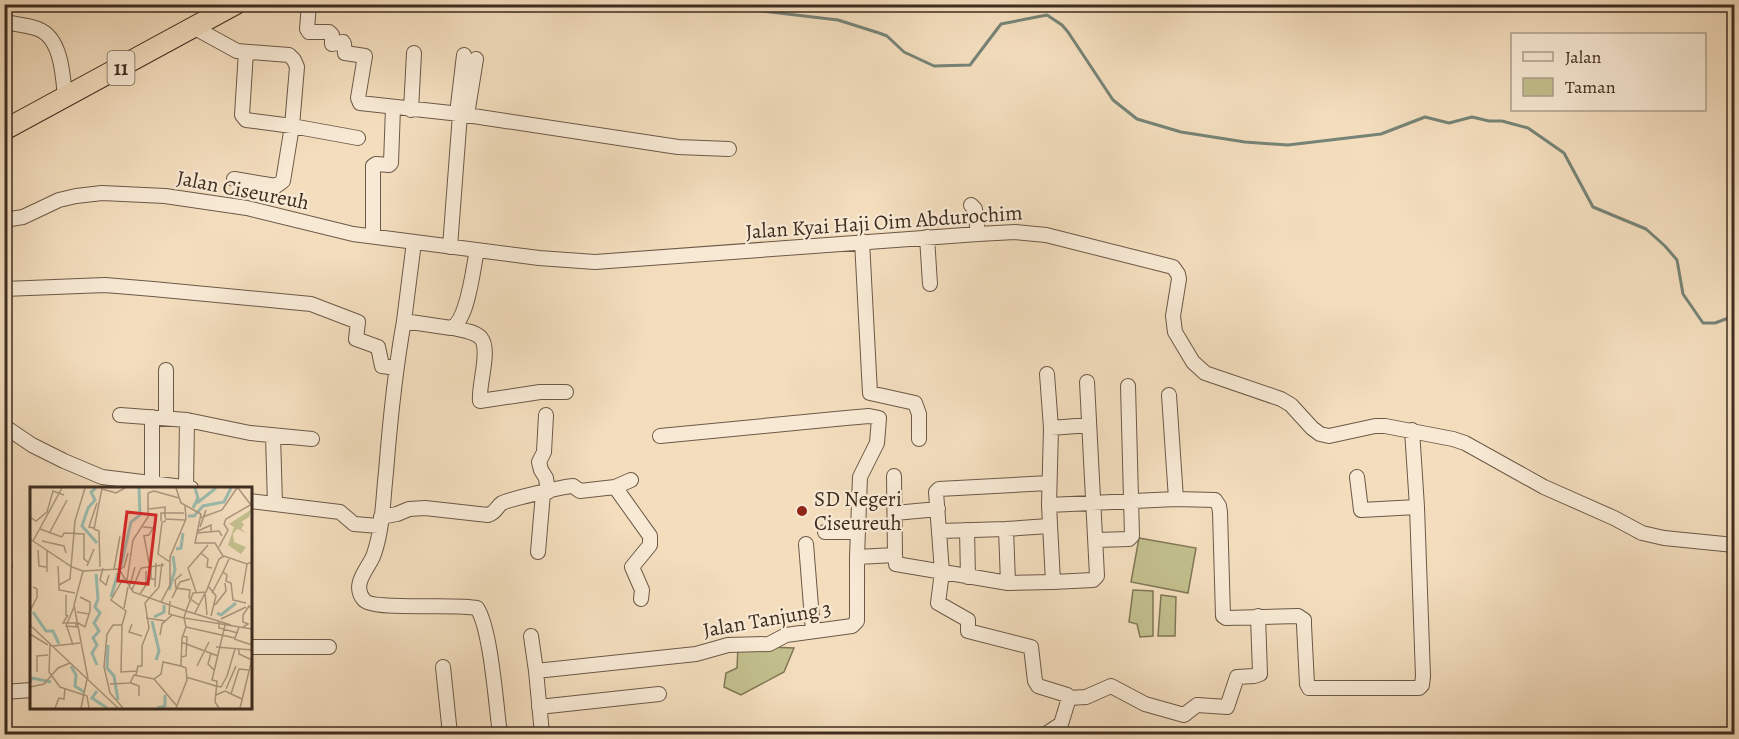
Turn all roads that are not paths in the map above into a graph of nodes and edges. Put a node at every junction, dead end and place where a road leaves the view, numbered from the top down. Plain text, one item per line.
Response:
1 (236, 4) edge
2 (309, 4) edge
3 (215, 18) junction
4 (4, 22) edge
5 (195, 28) junction
6 (221, 44) junction
7 (246, 52) junction
8 (414, 53) dead end
9 (470, 57) dead end
10 (65, 98) junction
11 (393, 108) junction
12 (411, 110) junction
13 (461, 114) junction
14 (292, 126) junction
15 (4, 130) edge
16 (716, 134) dead end
17 (358, 138) dead end
18 (713, 149) junction
19 (729, 149) dead end
20 (234, 179) dead end
21 (970, 205) dead end
22 (4, 220) edge
23 (978, 234) junction
24 (374, 236) junction
25 (927, 237) junction
26 (862, 241) junction
27 (414, 242) junction
28 (450, 247) junction
29 (477, 250) junction
30 (930, 284) dead end
31 (4, 289) edge
32 (404, 321) junction
33 (457, 324) junction
34 (396, 368) junction
35 (166, 370) dead end
36 (1047, 374) dead end
37 (1087, 382) dead end
38 (1128, 386) dead end
39 (566, 392) dead end
40 (1170, 395) dead end
41 (120, 415) dead end
42 (546, 415) dead end
43 (159, 417) junction
44 (187, 420) junction
45 (1089, 425) junction
46 (4, 426) edge
47 (1051, 428) junction
48 (1412, 430) junction
49 (273, 435) junction
50 (660, 436) dead end
51 (312, 439) dead end
52 (919, 439) dead end
53 (894, 476) dead end
54 (1357, 477) dead end
55 (632, 480) dead end
56 (152, 483) junction
57 (1048, 483) junction
58 (180, 487) edge
59 (187, 487) edge
60 (615, 487) junction
61 (546, 493) junction
62 (1176, 499) junction
63 (252, 501) edge
64 (1130, 502) junction
65 (1094, 503) junction
66 (275, 504) junction
67 (1049, 505) junction
68 (1417, 507) junction
69 (938, 509) junction
70 (895, 513) junction
71 (380, 521) junction
72 (1049, 526) junction
73 (1006, 528) junction
74 (967, 530) junction
75 (940, 531) junction
76 (825, 532) dead end
77 (858, 532) junction
78 (1096, 540) junction
79 (806, 544) dead end
80 (1734, 545) edge
81 (538, 552) dead end
82 (896, 555) junction
83 (857, 557) junction
84 (942, 572) junction
85 (968, 577) junction
86 (1053, 582) junction
87 (1008, 583) junction
88 (641, 599) dead end
89 (1258, 616) junction
90 (813, 631) junction
91 (531, 636) dead end
92 (252, 647) edge
93 (329, 647) dead end
94 (443, 667) dead end
95 (536, 671) junction
96 (30, 690) edge
97 (4, 692) edge
98 (659, 694) dead end
99 (1069, 698) junction
100 (539, 706) junction
101 (450, 735) edge
102 (500, 735) edge
103 (542, 735) edge
104 (1046, 735) edge

1 - 3 highway, 11
2 - 11 street
3 - 5 highway, 11
3 - 6 street
4 - 10 street
5 - 6 street
5 - 10 highway, 11
6 - 7 street
7 - 14 street
7 - 14 street
8 - 12 street
9 - 13 street
10 - 15 highway, 11
11 - 12 street
11 - 24 street
12 - 13 street
13 - 18 street
13 - 28 street
14 - 17 street
14 - 20 street
16 - 18 street
18 - 19 street
21 - 23 street
22 - 24 street, Jalan Ciseureuh
23 - 25 street, Jalan Kyai Haji Oim Abdurochim
23 - 48 street, Jalan Kyai Haji Oim Abdurochim
24 - 27 street, Jalan Ciseureuh
25 - 26 street, Jalan Kyai Haji Oim Abdurochim
25 - 30 street
26 - 29 street, Jalan Kyai Haji Oim Abdurochim
26 - 52 street
27 - 28 street, Jalan Ciseureuh
27 - 32 street
28 - 29 street, Jalan Ciseureuh
29 - 33 street
31 - 34 street
32 - 33 street
32 - 34 street
33 - 39 street
34 - 71 street
35 - 43 street
36 - 47 street
37 - 45 street
38 - 64 street
40 - 62 street
41 - 43 street
42 - 61 street
43 - 44 street
43 - 56 street
44 - 49 street
44 - 59 street
45 - 47 street
45 - 65 street
46 - 56 street
47 - 57 street
48 - 68 street
48 - 80 street, Jalan Kyai Haji Oim Abdurochim
49 - 51 street
49 - 66 street
50 - 77 street
53 - 70 street
54 - 68 street
55 - 60 street
56 - 58 street
57 - 67 street
57 - 69 street
60 - 61 street
60 - 88 street
61 - 71 street
61 - 81 street
62 - 64 street
62 - 89 street
63 - 66 street
64 - 65 street
64 - 78 street
65 - 67 street
65 - 78 street
66 - 71 street
67 - 72 street
68 - 89 street
69 - 70 street
69 - 75 street
70 - 82 street
71 - 102 street
72 - 73 street
72 - 86 street
73 - 74 street
73 - 87 street
74 - 75 street
74 - 85 street
75 - 84 street
76 - 77 street
77 - 83 street
78 - 86 street
79 - 90 street
82 - 83 street
82 - 84 street
83 - 90 street, Jalan Tanjung 3
84 - 85 street
84 - 99 street
85 - 87 street
86 - 87 street
89 - 99 street
90 - 95 street, Jalan Tanjung 3
91 - 95 street
92 - 93 street
94 - 101 street
95 - 100 street
96 - 97 street
98 - 100 street
99 - 104 street
100 - 103 street

